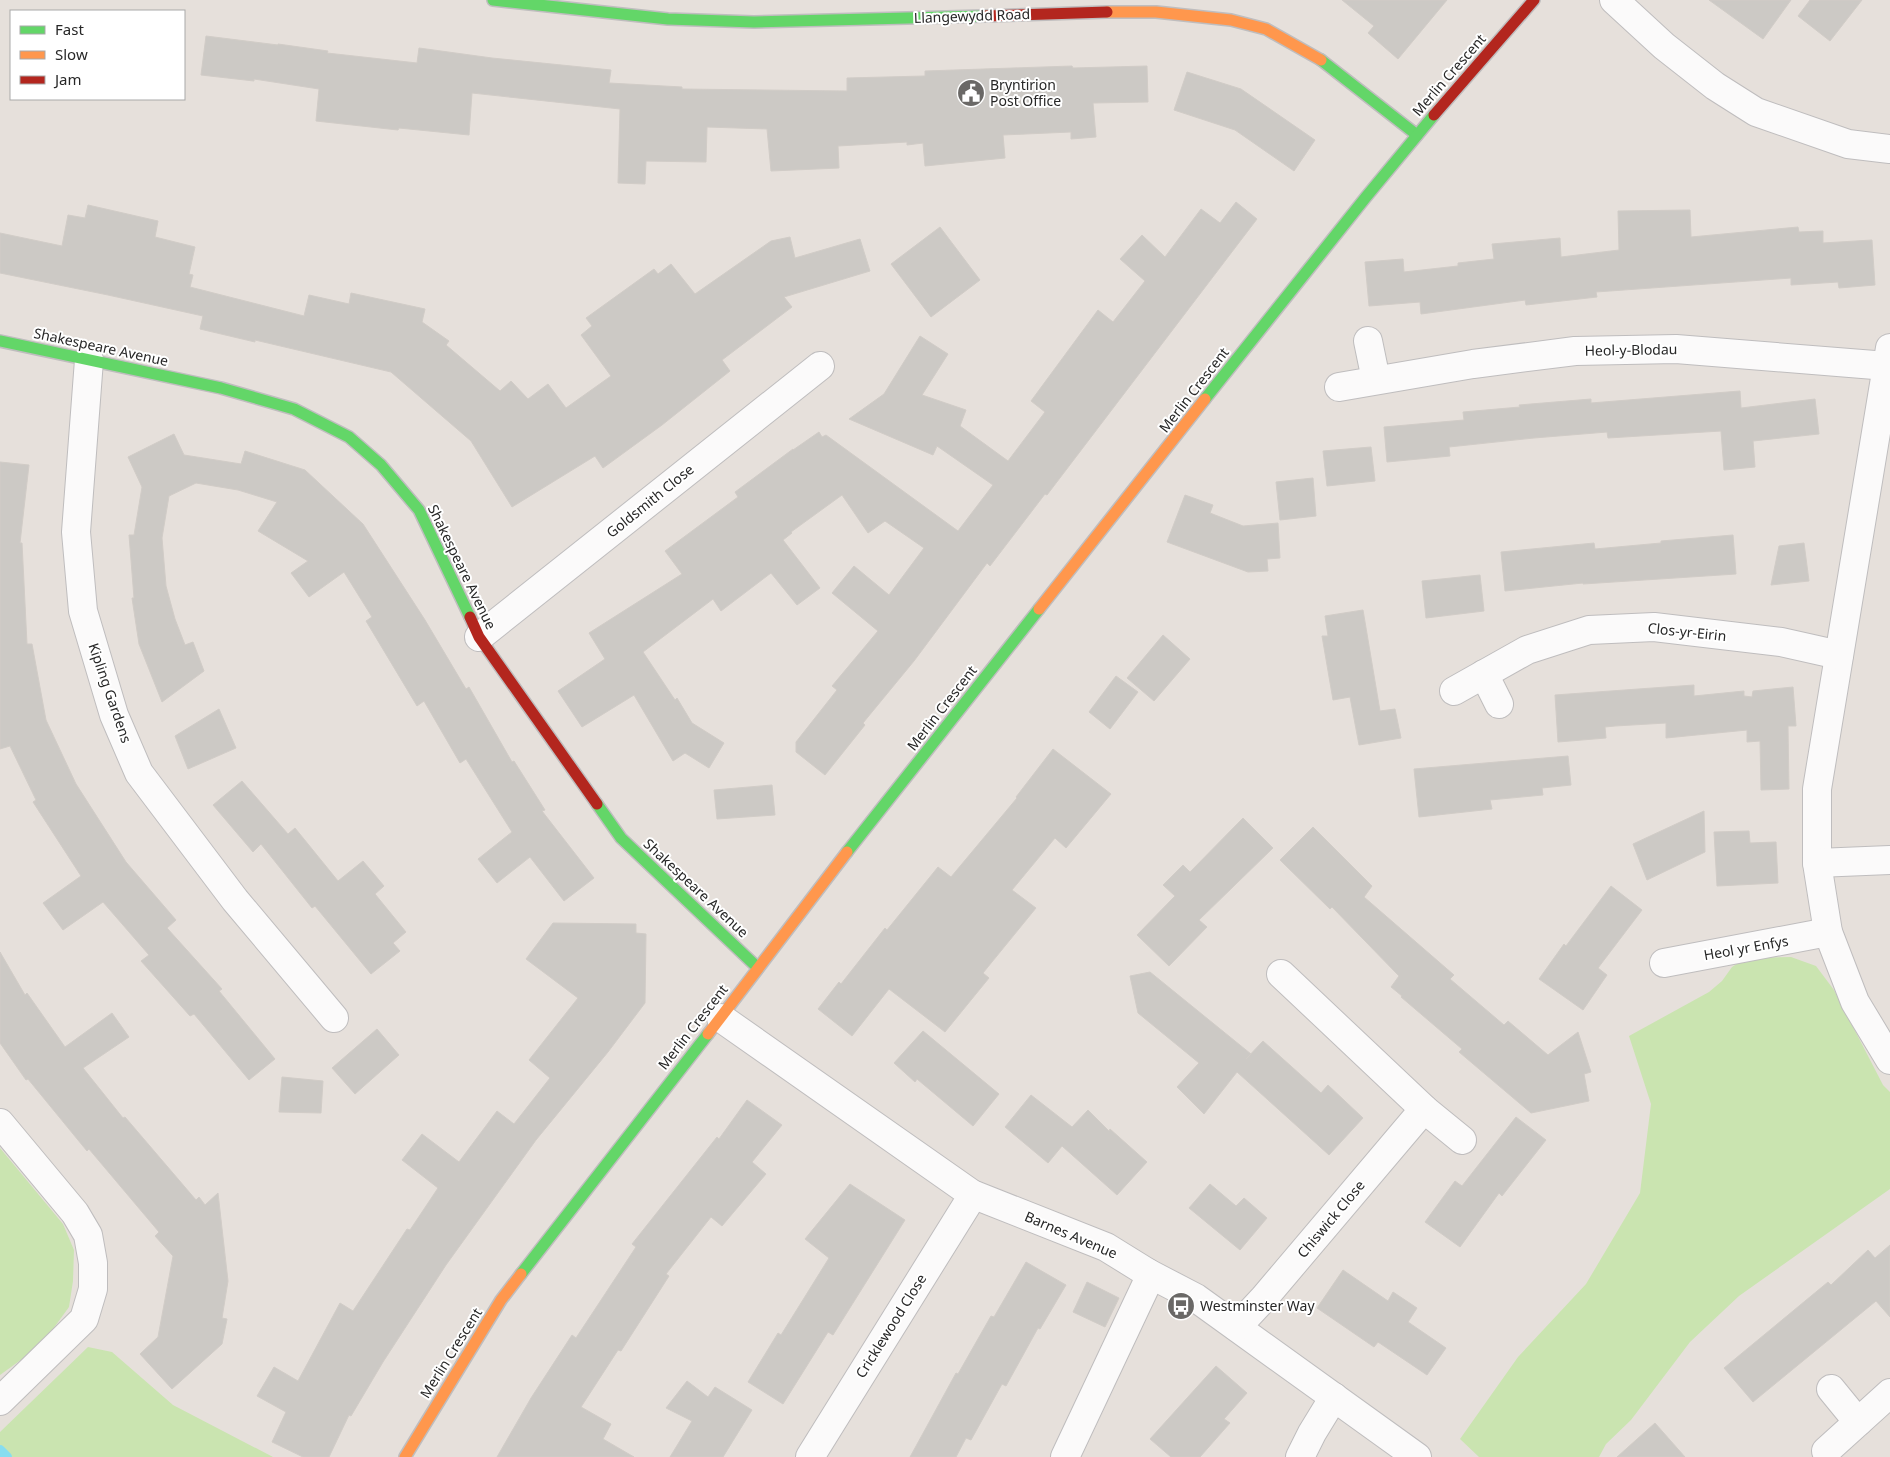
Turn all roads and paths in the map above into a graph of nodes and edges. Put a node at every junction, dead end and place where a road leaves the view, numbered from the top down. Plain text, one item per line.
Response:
1 (493, 0) edge
2 (1534, 0) edge
3 (1614, 0) edge
4 (1054, 6) edge
5 (1417, 135) junction
6 (1890, 149) edge
7 (0, 341) edge
8 (1368, 341) dead end
9 (1889, 353) edge
10 (89, 360) junction
11 (820, 366) dead end
12 (1376, 380) junction
13 (1339, 387) dead end
14 (479, 637) junction
15 (1838, 655) junction
16 (1484, 674) junction
17 (1454, 691) dead end
18 (1499, 704) dead end
19 (1890, 860) edge
20 (1817, 863) junction
21 (1828, 932) junction
22 (1664, 964) dead end
23 (758, 968) junction
24 (1280, 974) dead end
25 (334, 1018) dead end
26 (721, 1018) junction
27 (1890, 1060) edge
28 (1424, 1109) junction
29 (0, 1123) edge
30 (1462, 1140) dead end
31 (972, 1194) junction
32 (1148, 1273) junction
33 (1237, 1327) junction
34 (1831, 1390) dead end
35 (1890, 1393) edge
36 (1334, 1397) junction
37 (0, 1401) edge
38 (1858, 1422) junction
39 (1826, 1451) dead end
40 (405, 1457) edge
41 (810, 1457) edge
42 (1065, 1457) edge
43 (1300, 1457) edge
44 (1418, 1457) edge

1 - 4 street, Llangewydd Road
2 - 5 street, Merlin Crescent
3 - 6 street
4 - 5 street, Llangewydd Road
5 - 23 street, Merlin Crescent
7 - 10 street, Shakespeare Avenue
8 - 12 street
9 - 12 street, Heol-y-Blodau
9 - 15 street
10 - 14 street, Shakespeare Avenue
10 - 25 street, Kipling Gardens
11 - 14 street, Goldsmith Close
12 - 13 street, Heol-y-Blodau
14 - 23 street, Shakespeare Avenue
15 - 16 street, Clos-yr-Eirin
15 - 20 street
16 - 17 street, Clos-yr-Eirin
16 - 18 street
19 - 20 street
20 - 21 street
21 - 22 street, Heol yr Enfys
21 - 27 street
23 - 26 street, Merlin Crescent
24 - 28 street
26 - 31 street, Barnes Avenue
26 - 40 street, Merlin Crescent
28 - 30 street
28 - 33 street, Chiswick Close
29 - 37 street
31 - 32 street, Barnes Avenue
31 - 41 street, Cricklewood Close
32 - 33 street, Barnes Avenue
32 - 42 street
33 - 36 street, Barnes Avenue
34 - 38 street
35 - 38 street
36 - 43 street
36 - 44 street, Barnes Avenue
38 - 39 street

